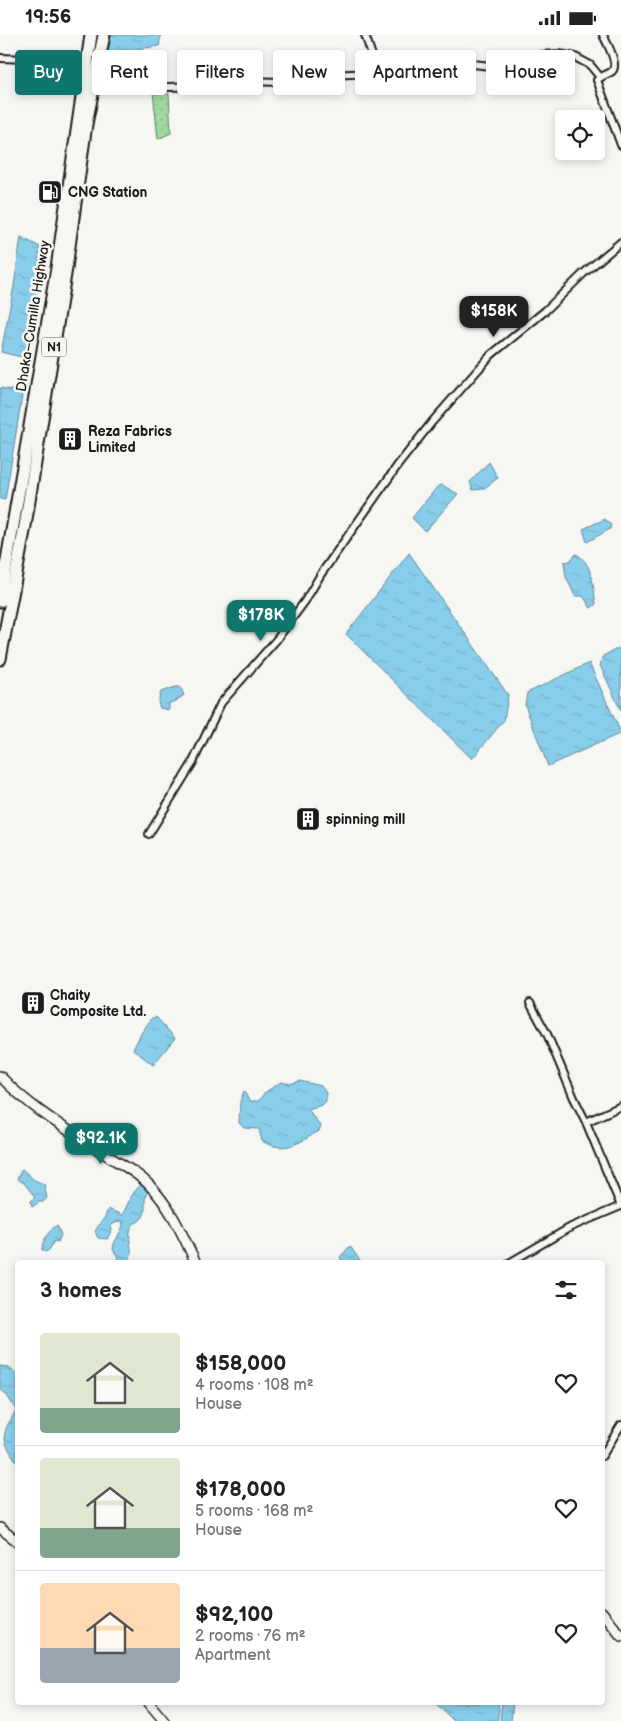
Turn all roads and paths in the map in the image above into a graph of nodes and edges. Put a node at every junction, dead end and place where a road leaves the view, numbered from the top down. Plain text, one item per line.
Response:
1 (91, 35) edge
2 (104, 35) edge
3 (365, 35) edge
4 (603, 35) edge
5 (370, 50) edge
6 (0, 58) edge
7 (476, 64) edge
8 (355, 74) edge
9 (600, 77) junction
10 (89, 81) junction
11 (621, 145) edge
12 (621, 242) edge
13 (0, 601) edge
14 (0, 659) edge
15 (149, 834) dead end
16 (530, 1003) dead end
17 (0, 1076) edge
18 (621, 1106) edge
19 (586, 1122) junction
20 (621, 1206) edge
21 (194, 1260) edge
22 (514, 1260) edge
23 (621, 1425) edge
24 (605, 1451) edge
25 (0, 1528) edge
26 (15, 1540) edge
27 (605, 1615) edge
28 (621, 1636) edge
29 (151, 1705) edge
30 (164, 1721) edge

1 - 10 highway, Dhaka–Cumilla Highway / N1
2 - 10 highway, Dhaka–Cumilla Highway / N1
3 - 5 street
4 - 9 street
6 - 10 street
7 - 9 street
8 - 10 street
9 - 11 street
10 - 13 highway, Dhaka–Cumilla Highway / N1
10 - 14 highway, Dhaka–Cumilla Highway / N1
12 - 15 street
16 - 19 street
17 - 21 street
18 - 19 street
19 - 20 street
20 - 22 street
23 - 24 street
25 - 26 street
27 - 28 street
29 - 30 street

